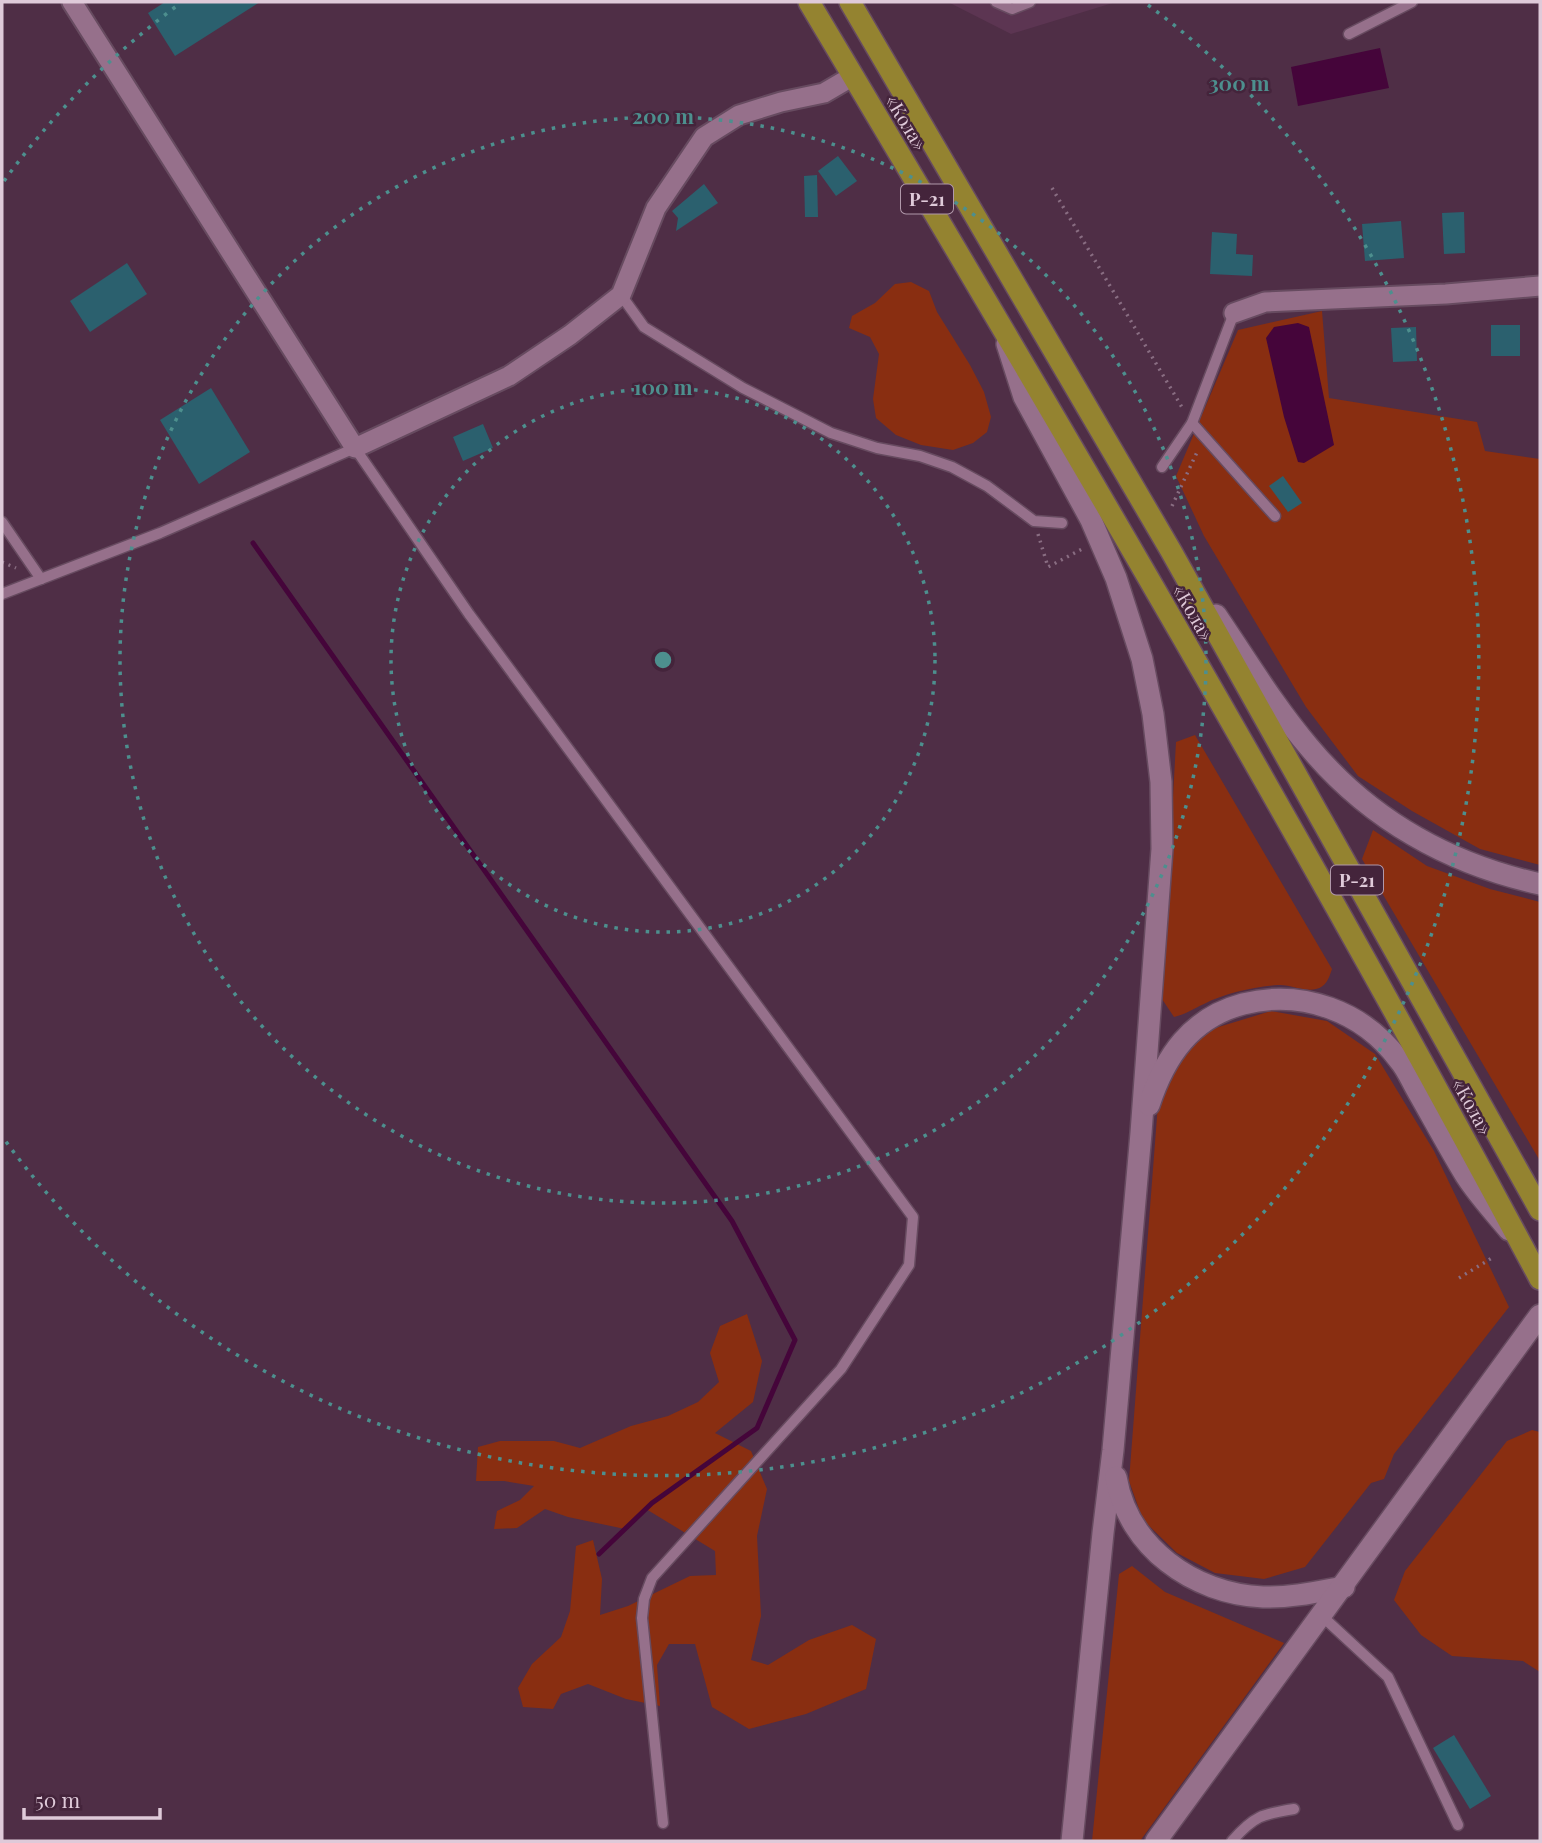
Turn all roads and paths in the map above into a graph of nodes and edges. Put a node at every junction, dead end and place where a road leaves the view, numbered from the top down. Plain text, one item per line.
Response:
1 (72, 2) edge
2 (809, 2) edge
3 (850, 2) edge
4 (996, 2) edge
5 (1030, 2) edge
6 (1412, 2) edge
7 (1349, 34) dead end
8 (853, 76) junction
9 (1052, 188) dead end
10 (1540, 286) edge
11 (621, 295) junction
12 (1234, 313) joint
13 (1000, 322) junction
14 (1192, 424) junction
15 (1204, 437) junction
16 (355, 449) junction
17 (1162, 467) dead end
18 (1172, 506) dead end
19 (1276, 516) dead end
20 (1034, 521) junction
21 (2, 522) edge
22 (1062, 523) dead end
23 (1171, 551) junction
24 (1075, 553) dead end
25 (41, 579) junction
26 (2, 594) edge
27 (1540, 884) edge
28 (1140, 1133) junction
29 (1540, 1210) edge
30 (1525, 1252) junction
31 (1492, 1258) dead end
32 (1459, 1278) dead end
33 (1540, 1279) edge
34 (1540, 1315) edge
35 (1113, 1450) junction
36 (1344, 1587) junction
37 (1322, 1616) junction
38 (1294, 1808) dead end
39 (663, 1823) dead end
40 (1458, 1825) dead end
41 (1072, 1841) edge
42 (1156, 1841) edge
43 (1232, 1841) edge

1 - 16 street
2 - 8 highway, «Кола» / Р-21
3 - 23 highway, «Кола» / Р-21
4 - 5 lane
6 - 7 lane
8 - 11 street
8 - 13 highway, «Кола» / Р-21
9 - 14 path
10 - 12 street
11 - 16 street
11 - 20 lane
12 - 14 lane
13 - 28 main road
13 - 30 highway, «Кола» / Р-21
14 - 15 lane
14 - 17 lane
15 - 18 path
15 - 19 lane
16 - 25 lane
16 - 39 lane
20 - 22 lane
20 - 24 path
21 - 25 lane
23 - 27 main road
23 - 29 highway, «Кола» / Р-21
25 - 26 lane
28 - 30 main road
28 - 35 main road
30 - 33 highway, Р-21
31 - 32 path
34 - 36 main road
35 - 36 main road
35 - 41 main road
36 - 37 main road
37 - 40 lane
37 - 42 main road
38 - 43 lane

